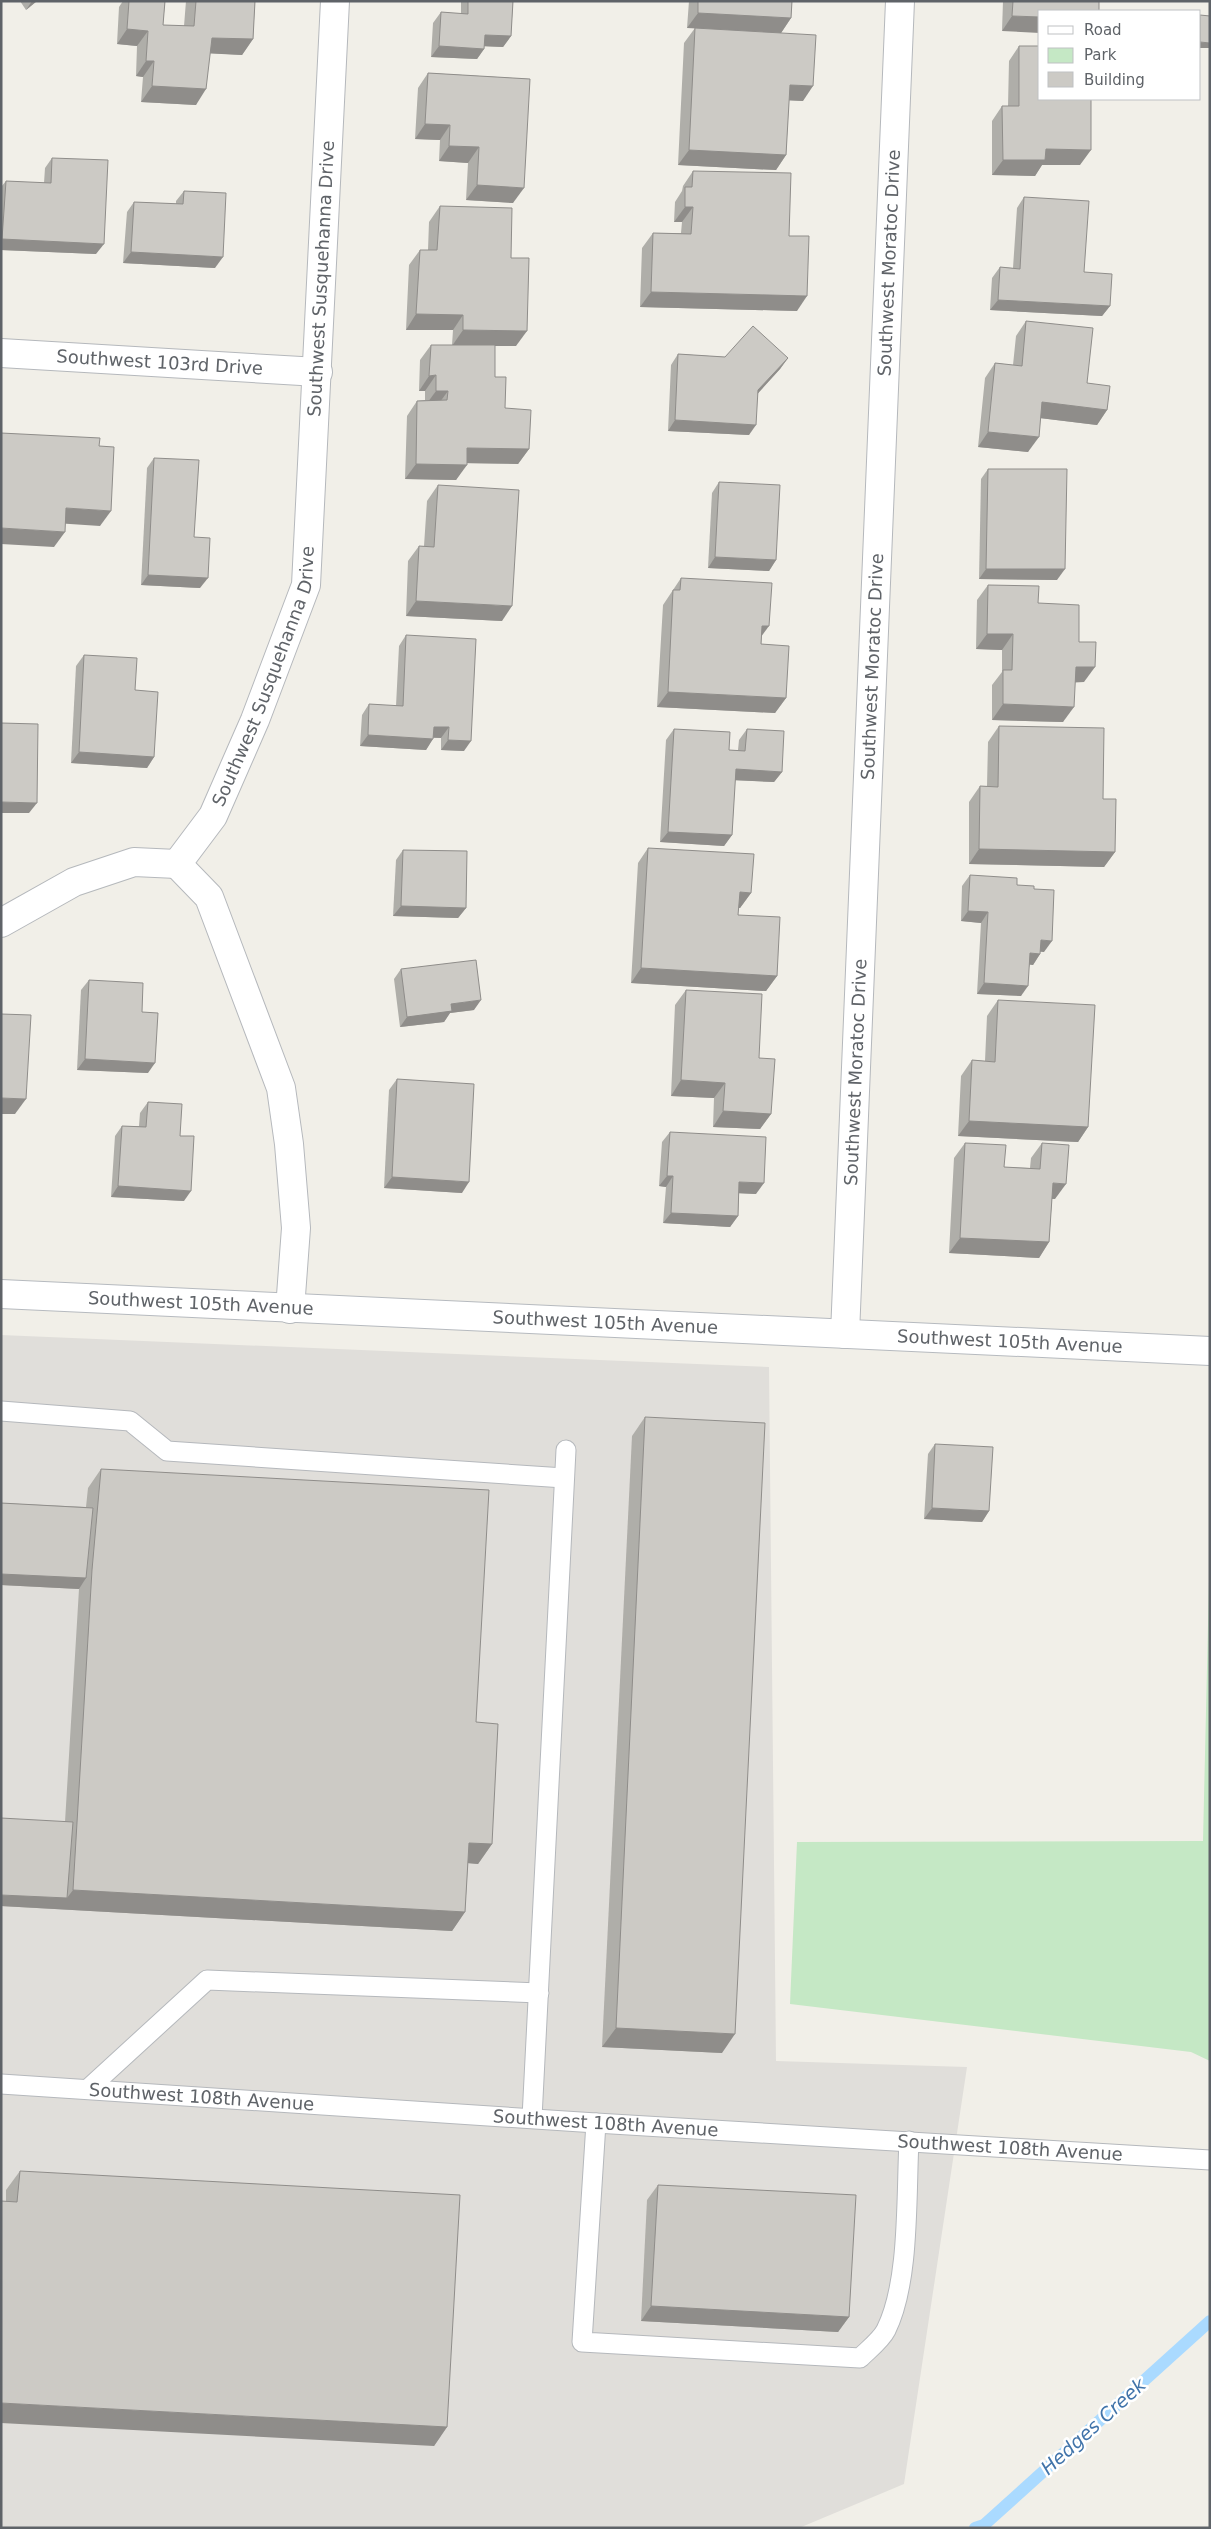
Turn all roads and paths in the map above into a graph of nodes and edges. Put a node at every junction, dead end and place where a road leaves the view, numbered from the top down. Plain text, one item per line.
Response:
1 (335, 1) edge
2 (900, 1) edge
3 (1, 353) edge
4 (318, 372) junction
5 (177, 864) junction
6 (1, 923) edge
7 (1, 1294) edge
8 (290, 1308) junction
9 (845, 1334) junction
10 (1210, 1352) edge
11 (1, 1411) edge
12 (566, 1450) dead end
13 (564, 1478) junction
14 (538, 1993) junction
15 (1, 2084) edge
16 (88, 2089) junction
17 (532, 2118) junction
18 (596, 2123) junction
19 (909, 2141) junction
20 (1210, 2160) edge

1 - 4 street, Southwest Susquehanna Drive
2 - 9 street, Southwest Moratoc Drive
3 - 4 street, Southwest 103rd Drive
4 - 5 street, Southwest Susquehanna Drive
5 - 6 street
5 - 8 street
7 - 8 street, Southwest 105th Avenue
8 - 9 street, Southwest 105th Avenue
9 - 10 street, Southwest 105th Avenue
11 - 13 lane
12 - 13 lane
13 - 14 lane
14 - 16 lane
14 - 17 lane
15 - 16 lane, Southwest 108th Avenue
16 - 17 lane, Southwest 108th Avenue
17 - 18 lane, Southwest 108th Avenue
18 - 19 lane, Southwest 108th Avenue
18 - 19 lane
19 - 20 lane, Southwest 108th Avenue

